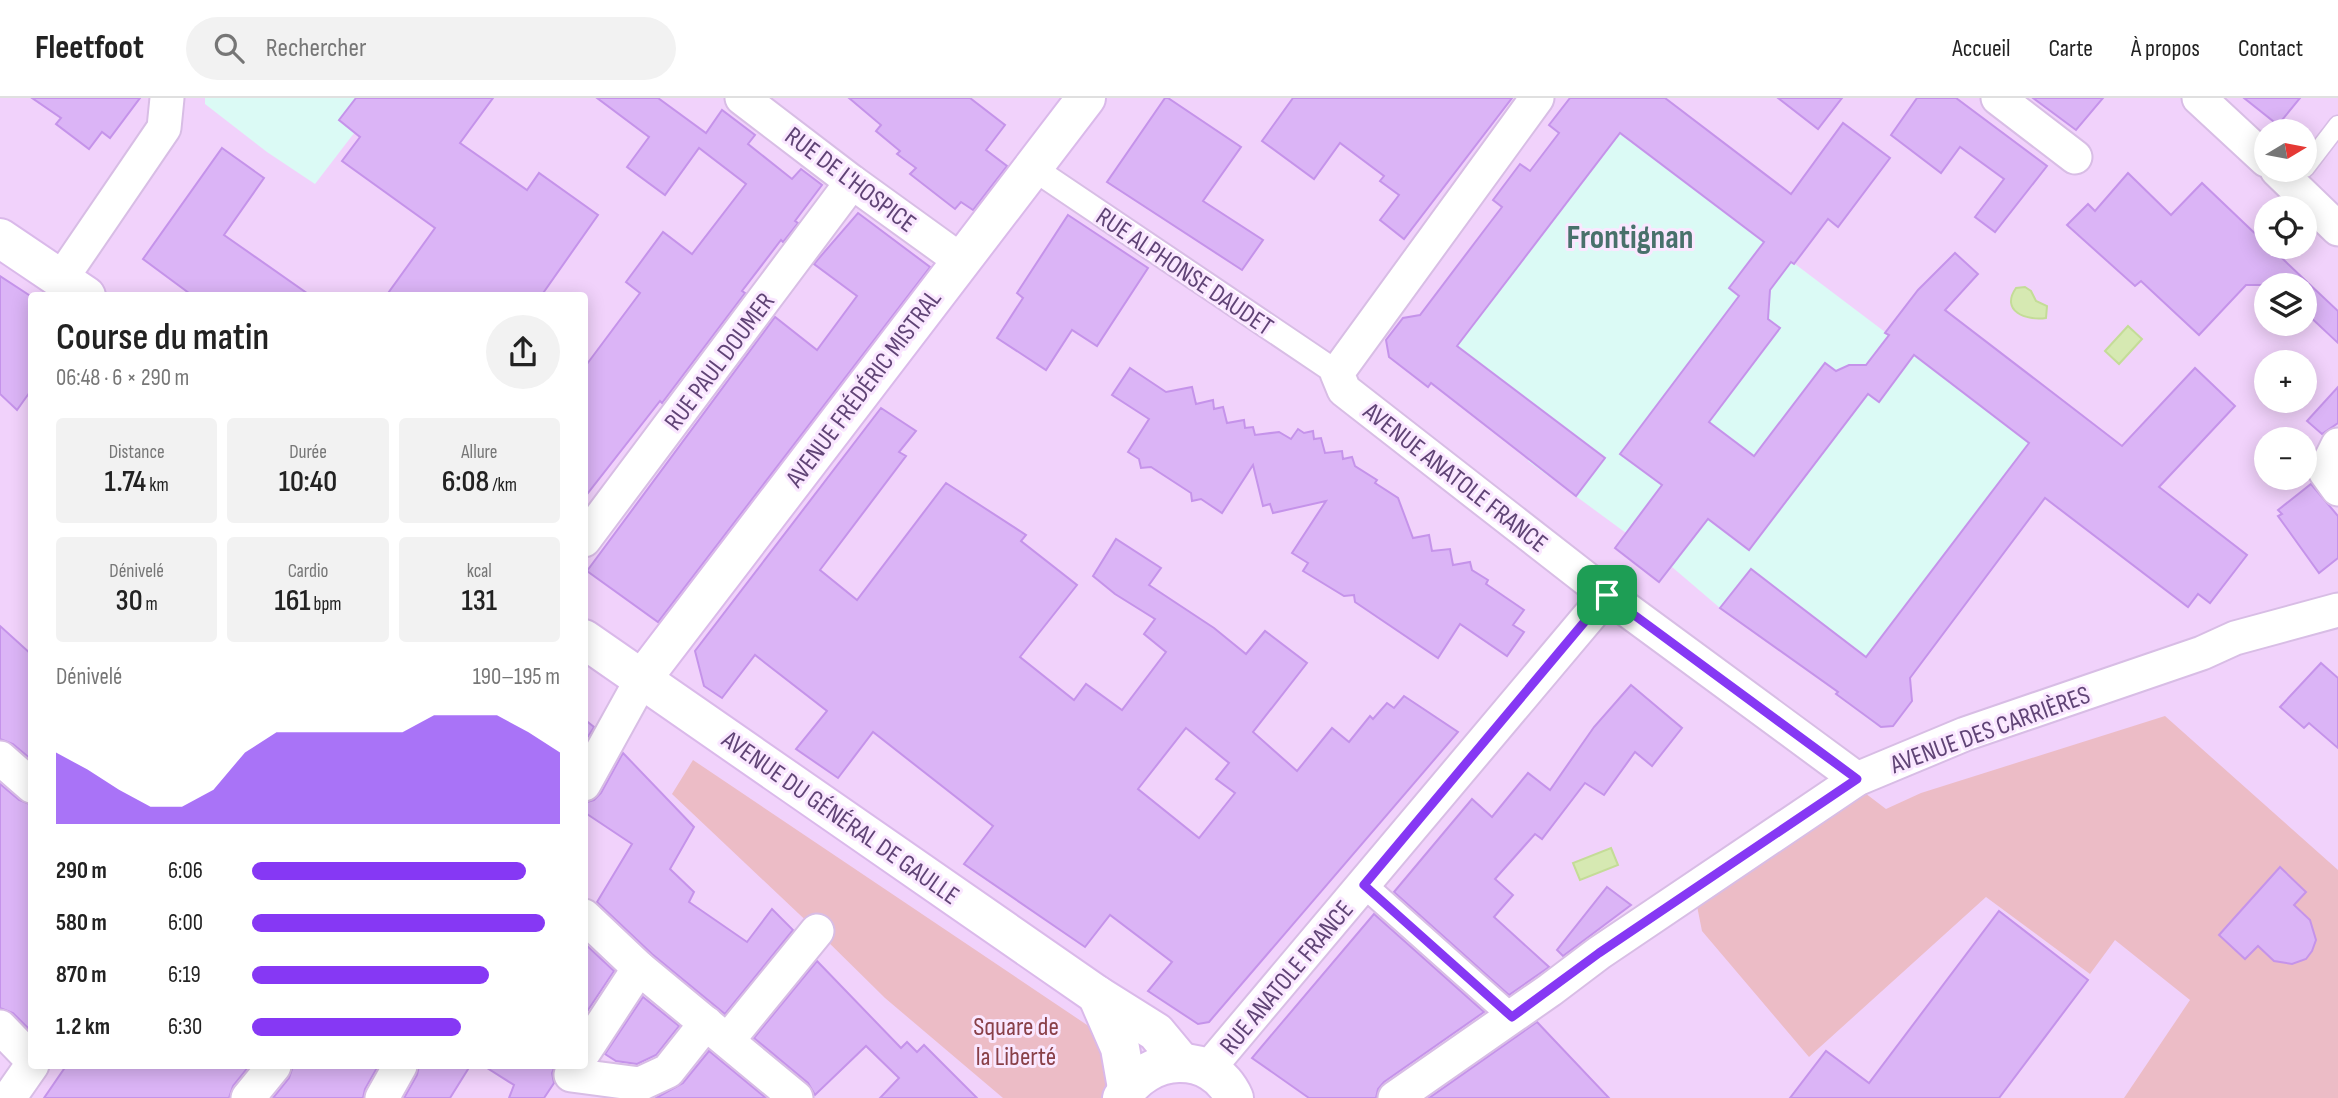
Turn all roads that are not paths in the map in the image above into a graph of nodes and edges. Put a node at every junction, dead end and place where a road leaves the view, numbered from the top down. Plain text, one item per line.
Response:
1 (167, 98) edge
2 (742, 98) edge
3 (1086, 98) edge
4 (1537, 98) edge
5 (1998, 98) edge
6 (2199, 98) edge
7 (2338, 125) edge
8 (2317, 148) edge
9 (2254, 149) edge
10 (2075, 157) dead end
11 (1033, 168) junction
12 (852, 182) junction
13 (2301, 182) edge
14 (2338, 229) edge
15 (0, 238) edge
16 (960, 260) junction
17 (73, 287) edge
18 (1336, 373) junction
19 (2338, 445) edge
20 (2338, 489) edge
21 (588, 535) edge
22 (1607, 595) junction
23 (2338, 610) edge
24 (588, 642) edge
25 (642, 679) junction
26 (0, 758) edge
27 (588, 777) edge
28 (1857, 779) junction
29 (28, 782) edge
30 (1364, 885) junction
31 (588, 920) edge
32 (817, 931) dead end
33 (639, 968) junction
34 (1097, 995) junction
35 (1512, 1017) junction
36 (0, 1027) edge
37 (717, 1032) junction
38 (588, 1048) edge
39 (28, 1058) edge
40 (1194, 1066) junction
41 (28, 1068) edge
42 (272, 1069) edge
43 (398, 1069) edge
44 (572, 1073) edge
45 (1125, 1093) edge
46 (9, 1098) edge
47 (248, 1098) edge
48 (382, 1098) edge
49 (796, 1098) edge
50 (1234, 1098) edge
51 (1395, 1098) edge

1 - 17 street
2 - 12 street, RUE DE L'HOSPICE
3 - 11 main road, AVENUE FRÉDÉRIC MISTRAL
4 - 18 street
5 - 10 street
6 - 9 street
7 - 8 lane
11 - 16 main road, AVENUE FRÉDÉRIC MISTRAL
11 - 18 street, RUE ALPHONSE DAUDET
12 - 16 street, RUE DE L'HOSPICE
12 - 21 street, RUE PAUL DOUMER
13 - 14 street
15 - 17 main road
16 - 25 main road, AVENUE FRÉDÉRIC MISTRAL
18 - 22 street, AVENUE ANATOLE FRANCE
19 - 20 street
22 - 28 street, AVENUE ANATOLE FRANCE
22 - 30 street, RUE ANATOLE FRANCE
23 - 28 street, AVENUE DES CARRIÈRES
24 - 25 main road, AVENUE DU GÉNÉRAL DE GAULLE
25 - 27 street
25 - 34 main road, AVENUE DU GÉNÉRAL DE GAULLE
26 - 29 street
28 - 35 street, AVENUE DES CARRIÈRES
30 - 35 street
30 - 40 street, RUE ANATOLE FRANCE
31 - 33 street
32 - 37 street
33 - 37 street
33 - 38 street
34 - 40 main road, AVENUE DU GÉNÉRAL DE GAULLE
34 - 45 main road
35 - 51 street, AVENUE DES CARRIÈRES
36 - 39 street
37 - 44 street
37 - 49 street
40 - 45 main road
40 - 50 main road, AVENUE DU GÉNÉRAL DE GAULLE
41 - 46 street
42 - 47 street
43 - 48 street

